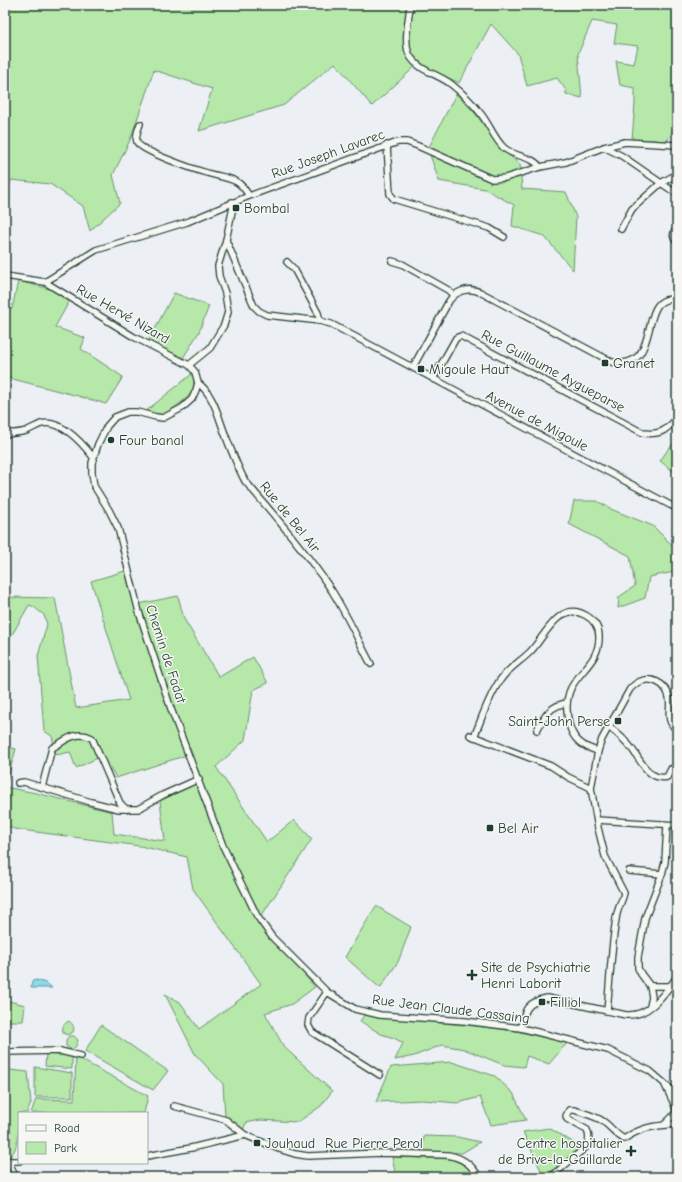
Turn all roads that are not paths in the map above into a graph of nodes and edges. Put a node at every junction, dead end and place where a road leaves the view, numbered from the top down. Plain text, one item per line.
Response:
1 (410, 5) edge
2 (140, 124) dead end
3 (617, 144) junction
4 (677, 144) edge
5 (387, 145) junction
6 (604, 147) junction
7 (622, 156) junction
8 (540, 167) junction
9 (677, 174) edge
10 (661, 183) junction
11 (677, 194) edge
12 (249, 196) junction
13 (232, 202) junction
14 (621, 229) dead end
15 (677, 230) edge
16 (504, 237) dead end
17 (226, 240) junction
18 (677, 241) edge
19 (231, 253) junction
20 (220, 260) junction
21 (392, 261) dead end
22 (287, 262) dead end
23 (5, 276) edge
24 (45, 282) junction
25 (454, 295) junction
26 (677, 300) edge
27 (320, 321) junction
28 (189, 365) junction
29 (413, 368) junction
30 (433, 378) junction
31 (198, 382) junction
32 (677, 418) edge
33 (5, 434) edge
34 (93, 457) junction
35 (677, 508) edge
36 (372, 664) dead end
37 (567, 704) junction
38 (609, 727) junction
39 (537, 730) dead end
40 (677, 730) edge
41 (598, 751) junction
42 (671, 769) dead end
43 (198, 779) junction
44 (18, 783) dead end
45 (42, 787) junction
46 (591, 788) junction
47 (126, 809) junction
48 (597, 820) junction
49 (667, 825) junction
50 (677, 825) edge
51 (629, 871) dead end
52 (662, 874) junction
53 (677, 977) edge
54 (650, 986) junction
55 (670, 986) junction
56 (327, 992) junction
57 (650, 1007) junction
58 (607, 1011) junction
59 (521, 1028) junction
60 (5, 1052) edge
61 (81, 1056) dead end
62 (380, 1075) dead end
63 (663, 1081) junction
64 (677, 1097) edge
65 (174, 1106) dead end
66 (677, 1111) edge
67 (665, 1124) junction
68 (677, 1124) edge
69 (245, 1135) junction
70 (148, 1156) edge
71 (7, 1161) edge
72 (18, 1161) edge
73 (15, 1177) edge
74 (479, 1177) edge
75 (551, 1177) edge

1 - 8 street
2 - 12 street
3 - 4 street, Rue Joseph Lavarec
3 - 6 street, Rue Joseph Lavarec
3 - 7 street
5 - 8 street, Rue Joseph Lavarec
5 - 12 street, Rue Joseph Lavarec
5 - 16 street
6 - 7 street
6 - 8 street, Rue Joseph Lavarec
7 - 10 street
9 - 10 street
10 - 11 street
10 - 14 street
12 - 13 street, Rue Joseph Lavarec
13 - 17 street
13 - 24 street, Rue Joseph Lavarec
15 - 18 street
17 - 19 street, Avenue de Migoule
17 - 20 street
19 - 20 street
19 - 27 street, Avenue de Migoule
20 - 28 street
21 - 25 street
22 - 27 street
23 - 24 street
24 - 28 street, Rue Hervé Nizard
25 - 26 street
25 - 29 street
27 - 29 street, Avenue de Migoule
28 - 31 street
29 - 30 street, Avenue de Migoule
30 - 32 street, Rue Guillaume Aygueparse
30 - 35 street, Avenue de Migoule
31 - 34 street, Chemin de Fadat
31 - 36 street, Rue de Bel Air
33 - 34 street
34 - 43 street, Chemin de Fadat
37 - 39 street
37 - 41 street
37 - 46 street
38 - 40 street
38 - 41 street
38 - 42 street
41 - 46 street
43 - 47 street
43 - 56 street, Chemin de Fadat
44 - 45 street
45 - 47 street
45 - 47 street
46 - 48 street
48 - 49 street
48 - 58 street
49 - 50 street
49 - 52 street
51 - 52 street
52 - 54 street
53 - 55 street
54 - 55 street
54 - 57 street
55 - 57 street
56 - 59 street, Rue Jean Claude Cassaing
56 - 62 street
57 - 58 street
58 - 59 street
59 - 63 street, Rue Jean Claude Cassaing
60 - 61 street
63 - 64 street, Rue Jean Claude Cassaing
63 - 66 street, Rue Jean Claude Cassaing
65 - 69 street, Rue Pierre Perol
66 - 67 street, Rue Jean Claude Cassaing
67 - 68 street
67 - 75 street
69 - 70 street
69 - 74 street, Rue Pierre Perol
71 - 72 street
71 - 73 street

